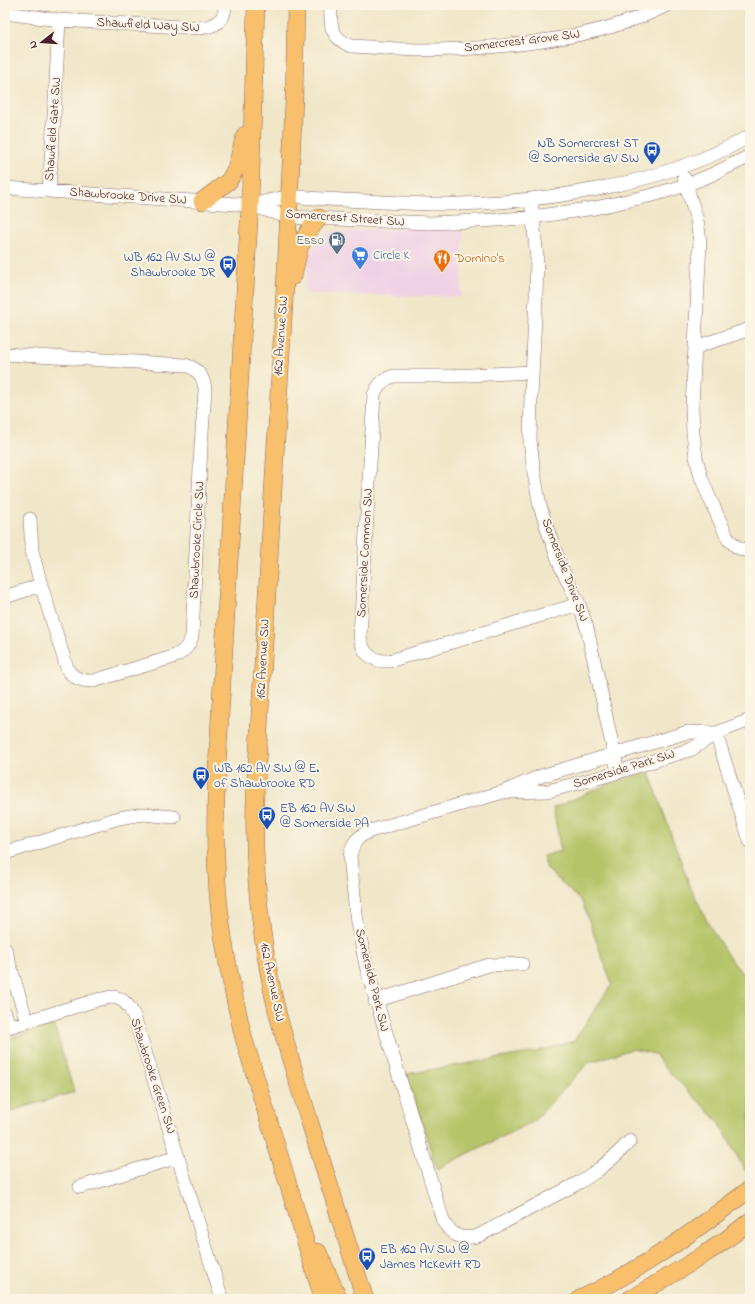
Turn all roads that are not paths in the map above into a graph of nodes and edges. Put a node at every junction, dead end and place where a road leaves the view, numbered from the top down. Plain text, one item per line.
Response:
1 (225, 5) edge
2 (256, 5) edge
3 (296, 5) edge
4 (331, 5) edge
5 (667, 5) edge
6 (5, 13) edge
7 (59, 20) junction
8 (253, 104) junction
9 (750, 136) edge
10 (750, 156) edge
11 (680, 167) junction
12 (686, 185) junction
13 (5, 188) edge
14 (49, 191) junction
15 (289, 197) junction
16 (531, 198) junction
17 (202, 201) junction
18 (250, 205) junction
19 (288, 217) junction
20 (533, 217) junction
21 (319, 218) junction
22 (282, 319) junction
23 (750, 329) edge
24 (696, 347) junction
25 (5, 354) edge
26 (532, 372) junction
27 (30, 519) dead end
28 (750, 550) edge
29 (41, 585) junction
30 (5, 597) edge
31 (579, 604) junction
32 (750, 720) edge
33 (716, 733) junction
34 (614, 754) junction
35 (618, 772) junction
36 (503, 792) junction
37 (174, 817) dead end
38 (750, 841) edge
39 (5, 853) edge
40 (5, 949) edge
41 (522, 964) dead end
42 (375, 1001) junction
43 (5, 1013) edge
44 (27, 1022) junction
45 (7, 1028) edge
46 (630, 1141) dead end
47 (178, 1157) junction
48 (80, 1187) dead end
49 (750, 1189) edge
50 (292, 1195) junction
51 (750, 1221) edge
52 (750, 1231) edge
53 (728, 1239) junction
54 (322, 1298) edge
55 (222, 1299) edge
56 (339, 1299) edge
57 (365, 1299) edge
58 (580, 1299) edge
59 (630, 1299) edge

1 - 7 street, Shawfield Way SW
2 - 8 main road
3 - 15 main road, 162 Avenue SW
4 - 5 street, Somercrest Grove SW
6 - 7 street, Shawfield Way SW
7 - 14 street, Shawfield Gate SW
8 - 17 main road
8 - 18 main road
9 - 11 street, Somercrest Street SW
10 - 12 street, Somercrest Street SW
11 - 12 street
11 - 16 street, Somercrest Street SW
12 - 20 street, Somercrest Street SW
12 - 24 street
13 - 14 street, Shawbrooke Drive SW
14 - 17 street, Shawbrooke Drive SW
15 - 16 street, Somercrest Street SW
15 - 18 street, Somercrest Street SW
15 - 19 main road, 162 Avenue SW
16 - 20 street, Somerside Drive SW
17 - 18 street, Shawbrooke Drive SW
18 - 19 street, Somercrest Street SW
18 - 50 main road
19 - 21 street, Somercrest Street SW
19 - 22 main road, 162 Avenue SW
20 - 21 street, Somercrest Street SW
20 - 26 street, Somerside Drive SW
21 - 22 main road
22 - 57 main road, 162 Avenue SW
23 - 24 street
24 - 28 street
25 - 29 street, Shawbrooke Circle SW
26 - 31 street, Somerside Drive SW
26 - 31 street, Somerside Common SW
27 - 29 street
29 - 30 street
31 - 34 street, Somerside Drive SW
32 - 33 street, Somerside Park SW
33 - 34 street, Somerside Park SW
33 - 35 street, Somerside Park SW
33 - 38 street
34 - 35 street, Somerside Drive SW
34 - 36 street, Somerside Park SW
35 - 36 street, Somerside Park SW
36 - 42 street, Somerside Park SW
37 - 39 street
40 - 44 street
41 - 42 street
42 - 46 street, Somerside Park SW
43 - 45 street
44 - 45 street, Shawbrooke Green SW
44 - 47 street, Shawbrooke Green SW
47 - 48 street
47 - 55 street, Shawbrooke Green SW
49 - 58 main road
50 - 54 main road
50 - 56 main road
51 - 53 main road
52 - 53 main road
53 - 59 main road

